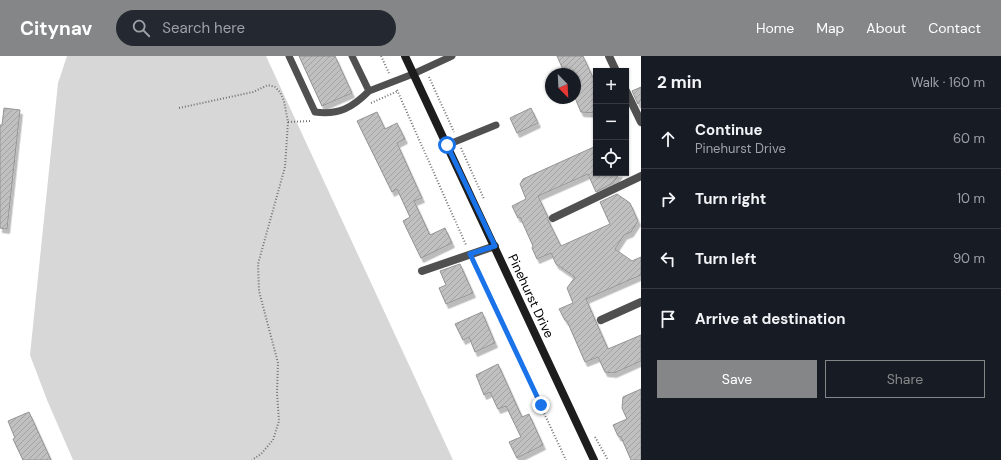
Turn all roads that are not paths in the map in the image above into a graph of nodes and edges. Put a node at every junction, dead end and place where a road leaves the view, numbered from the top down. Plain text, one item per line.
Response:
1 (289, 56) edge
2 (352, 56) edge
3 (405, 56) edge
4 (452, 56) edge
5 (609, 56) edge
6 (615, 68) edge
7 (413, 74) junction
8 (369, 91) junction
9 (629, 97) edge
10 (641, 122) edge
11 (496, 125) dead end
12 (447, 145) junction
13 (641, 176) edge
14 (553, 218) dead end
15 (495, 246) junction
16 (422, 271) dead end
17 (641, 302) edge
18 (601, 320) dead end
19 (594, 460) edge

1 - 8 lane
2 - 8 lane
3 - 7 street, Pinehurst Drive
4 - 7 lane
5 - 6 street
7 - 8 lane
7 - 12 street, Pinehurst Drive
9 - 10 street
11 - 12 lane
12 - 15 street, Pinehurst Drive
13 - 14 street
15 - 16 street
15 - 19 street, Pinehurst Drive
17 - 18 street

